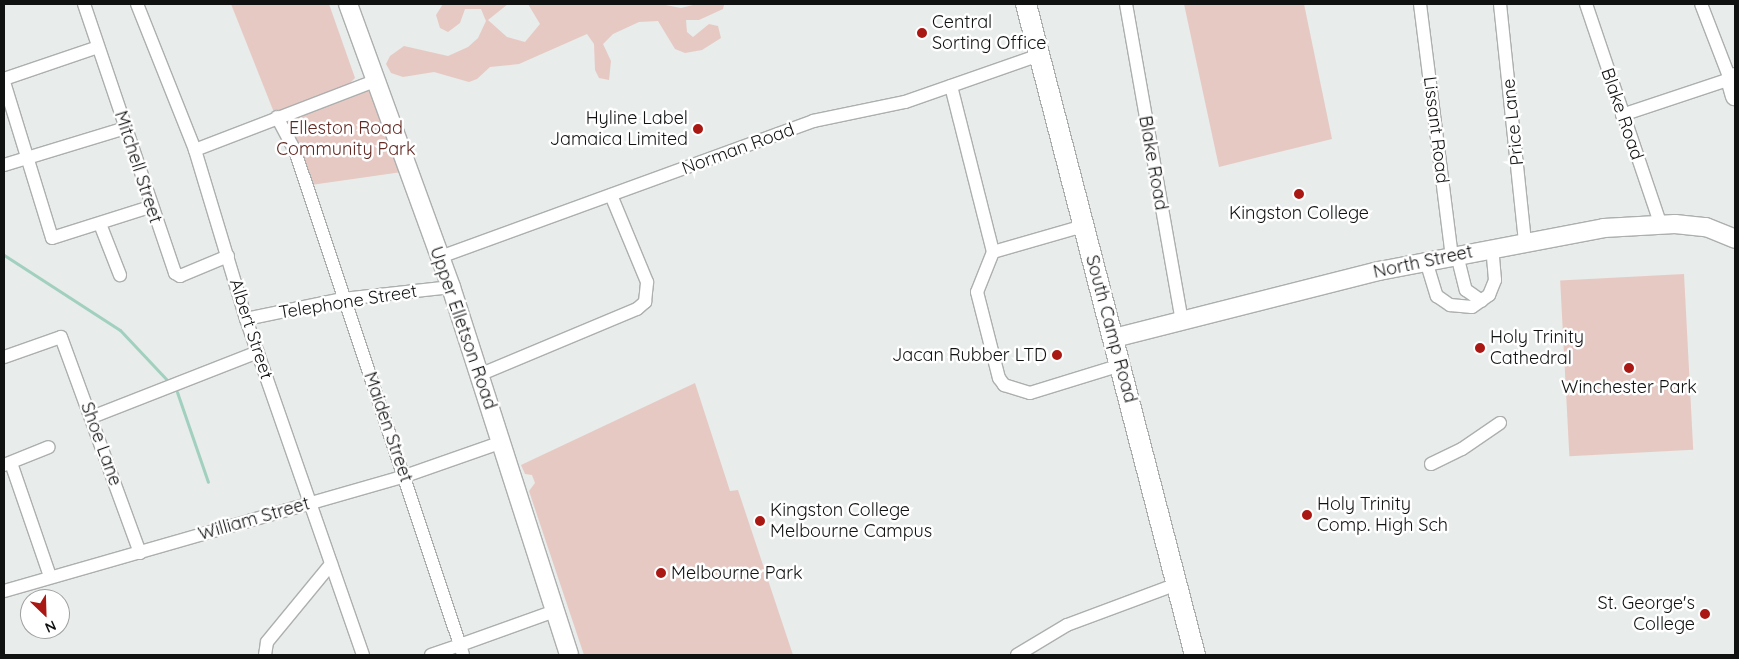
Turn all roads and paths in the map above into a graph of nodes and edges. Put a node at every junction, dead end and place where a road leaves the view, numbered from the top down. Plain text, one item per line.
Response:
1 (84, 4) edge
2 (137, 4) edge
3 (348, 4) edge
4 (1026, 4) edge
5 (1126, 4) edge
6 (1420, 4) edge
7 (1500, 4) edge
8 (1586, 4) edge
9 (1701, 4) edge
10 (98, 47) junction
11 (1039, 55) junction
12 (1732, 78) edge
13 (4, 80) edge
14 (375, 81) junction
15 (951, 86) junction
16 (1735, 96) edge
17 (1622, 115) junction
18 (277, 117) junction
19 (126, 128) junction
20 (195, 150) junction
21 (26, 159) junction
22 (4, 165) edge
23 (611, 195) junction
24 (150, 207) junction
25 (1660, 223) junction
26 (100, 224) junction
27 (1083, 226) junction
28 (1706, 227) junction
29 (1735, 228) edge
30 (1735, 239) edge
31 (1525, 241) junction
32 (1492, 248) junction
33 (993, 252) junction
34 (1455, 255) junction
35 (228, 256) junction
36 (440, 257) junction
37 (1426, 261) junction
38 (120, 275) dead end
39 (451, 287) junction
40 (1466, 290) junction
41 (344, 299) junction
42 (1482, 301) junction
43 (1458, 305) junction
44 (246, 319) junction
45 (1182, 322) junction
46 (1114, 338) junction
47 (258, 352) junction
48 (4, 358) edge
49 (1121, 365) junction
50 (479, 375) junction
51 (92, 417) junction
52 (1500, 423) dead end
53 (502, 442) junction
54 (49, 447) dead end
55 (8, 464) edge
56 (1431, 464) dead end
57 (406, 476) junction
58 (310, 504) junction
59 (140, 552) junction
60 (331, 564) junction
61 (50, 576) junction
62 (1177, 584) junction
63 (4, 591) edge
64 (555, 611) junction
65 (462, 650) edge
66 (265, 655) edge
67 (363, 655) edge
68 (431, 655) edge
69 (569, 655) edge
70 (1017, 655) edge
71 (1195, 655) edge

1 - 10 street, Mitchell Street
2 - 20 street, Albert Street
3 - 14 street, Upper Elletson Road
4 - 11 main road, South Camp Road
5 - 45 street, Blake Road
6 - 34 street, Lissant Road
7 - 31 street, Price Lane
8 - 17 street, Blake Road
9 - 12 street
10 - 13 street
10 - 19 street, Mitchell Street
11 - 15 street, Norman Road
11 - 27 main road, South Camp Road
12 - 16 street
12 - 17 street
13 - 21 street
14 - 18 street
14 - 36 street, Upper Elletson Road
15 - 23 street, Norman Road
15 - 33 street
17 - 25 street, Blake Road
18 - 20 street
18 - 41 street, Maiden Street
19 - 21 street
19 - 24 street, Mitchell Street
20 - 35 street, Albert Street
21 - 22 street
21 - 26 street
23 - 36 street, Norman Road
23 - 50 street
24 - 26 street
24 - 35 street, Mitchell Street
25 - 28 street, North Street
25 - 31 street, North Street
26 - 38 street
27 - 33 street
27 - 46 main road, South Camp Road
28 - 29 street
28 - 30 street, North Street
31 - 32 street, North Street
32 - 34 street, North Street
32 - 42 street
33 - 49 street
34 - 37 street, North Street
34 - 40 street, Lissant Road
35 - 44 street, Albert Street
36 - 39 street, Upper Elletson Road
37 - 43 street
37 - 45 street, North Street
39 - 41 street, Telephone Street
39 - 50 street, Upper Elletson Road
40 - 42 street
40 - 43 street
41 - 44 street, Telephone Street
41 - 57 street, Maiden Street
42 - 43 street
44 - 47 street, Albert Street
45 - 46 street, North Street
46 - 49 main road, South Camp Road
47 - 51 street
47 - 58 street, Albert Street
48 - 51 street, Shoe Lane
49 - 62 main road, South Camp Road
50 - 53 street, Upper Elletson Road
51 - 59 street, Shoe Lane
52 - 56 street
53 - 57 street, William Street
53 - 64 street, Upper Elletson Road
54 - 55 street
55 - 61 street
57 - 58 street, William Street
57 - 65 street, Maiden Street
58 - 59 street, William Street
58 - 60 street, Albert Street
59 - 61 street, William Street
60 - 66 street
60 - 67 street, Albert Street
61 - 63 street, William Street
62 - 70 street
62 - 71 main road, South Camp Road
64 - 65 street
64 - 69 street, Upper Elletson Road
65 - 68 street

